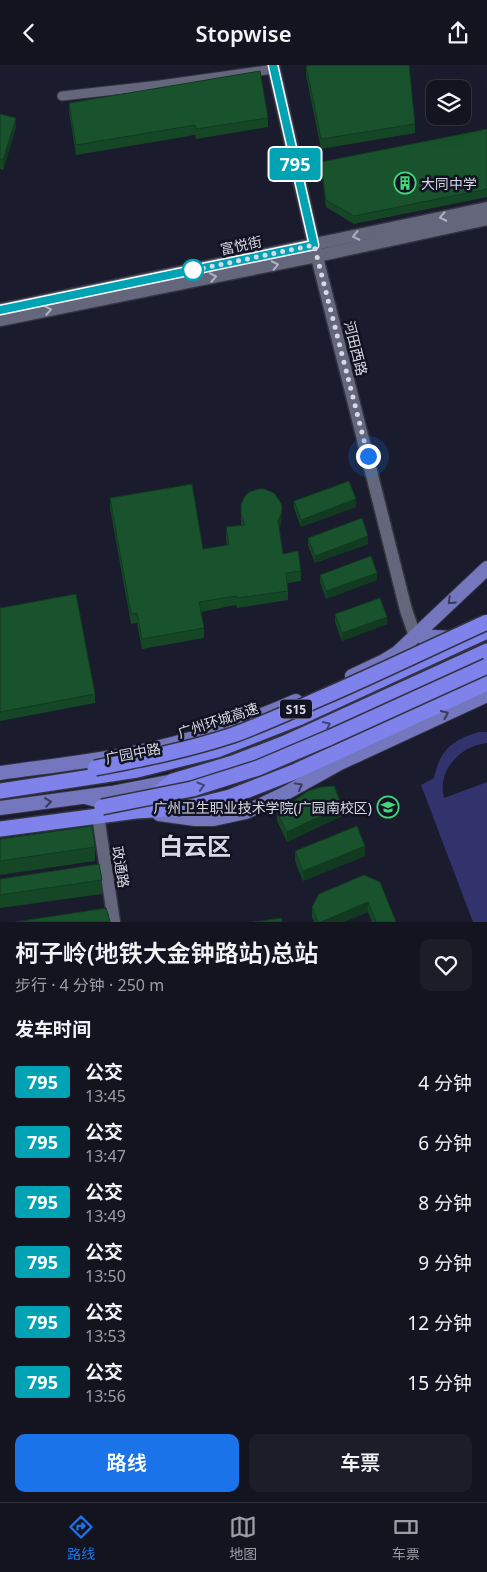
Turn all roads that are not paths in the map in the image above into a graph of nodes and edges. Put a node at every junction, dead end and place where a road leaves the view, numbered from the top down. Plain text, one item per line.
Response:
1 (274, 67) edge
2 (62, 95) dead end
3 (487, 208) edge
4 (487, 219) edge
5 (399, 232) junction
6 (315, 250) junction
7 (0, 310) edge
8 (0, 320) edge
9 (487, 568) edge
10 (487, 620) edge
11 (487, 631) edge
12 (415, 636) junction
13 (472, 638) junction
14 (487, 651) edge
15 (487, 666) edge
16 (487, 673) edge
17 (487, 683) edge
18 (328, 687) junction
19 (360, 691) junction
20 (487, 695) edge
21 (434, 698) junction
22 (383, 699) junction
23 (171, 744) junction
24 (266, 751) junction
25 (137, 770) junction
26 (0, 773) edge
27 (0, 781) edge
28 (173, 781) junction
29 (0, 791) edge
30 (85, 797) junction
31 (0, 808) edge
32 (136, 811) junction
33 (98, 816) junction
34 (0, 821) edge
35 (0, 829) edge
36 (114, 922) edge

1 - 2 street
1 - 6 street, 河田西路
3 -> 5 street, 富悦街
4 - 5 street, 富悦街
5 - 6 street, 富悦街
6 - 7 street, 富悦街
8 -> 6 street, 富悦街
6 - 12 street, 河田西路
9 -> 12 main road
10 - 13 highway
10 - 27 highway, 广州环城高速 / S15, bridge
11 - 13 highway, 广园中路
12 - 13 main road
12 - 18 main road
13 - 19 highway, 广园中路
14 - 22 highway
34 -> 15 highway, bridge
16 - 21 main road
17 - 32 highway
18 - 19 main road
18 - 23 main road
19 - 25 highway, 广园中路
32 -> 20 main road
21 - 22 main road
21 - 24 main road
24 -> 22 highway
23 - 25 main road
23 - 26 main road
24 - 28 highway
25 - 29 highway, 广园中路
28 - 30 main road
28 - 32 highway
31 -> 30 main road
30 - 32 main road
32 - 33 highway
33 - 35 highway
33 - 36 street, 政通路

